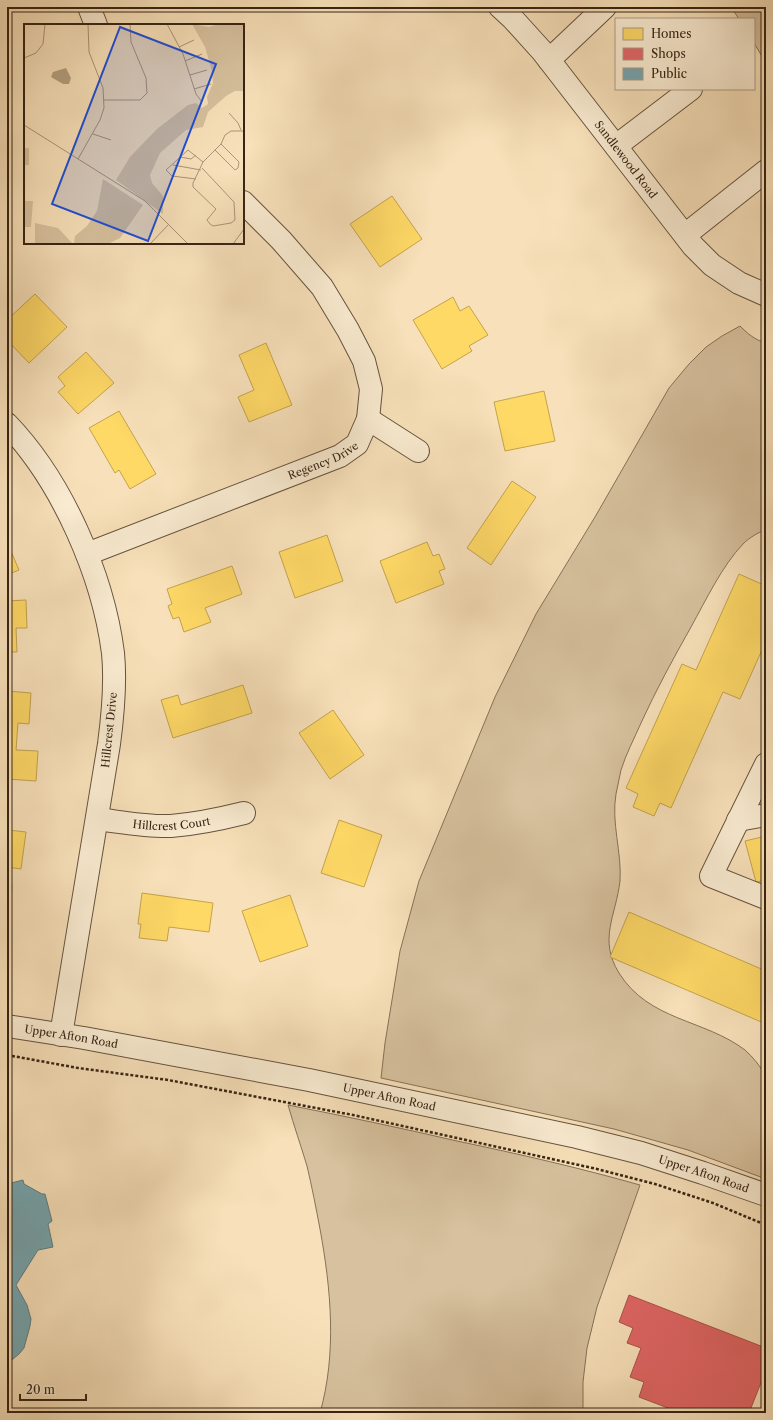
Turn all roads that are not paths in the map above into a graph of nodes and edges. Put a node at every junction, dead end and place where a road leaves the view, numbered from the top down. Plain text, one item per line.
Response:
1 (89, 7) edge
2 (500, 7) edge
3 (605, 7) edge
4 (96, 24) edge
5 (549, 60) junction
6 (690, 90) edge
7 (616, 146) junction
8 (766, 171) edge
9 (244, 203) edge
10 (685, 235) junction
11 (766, 296) edge
12 (368, 419) junction
13 (7, 424) edge
14 (418, 451) dead end
15 (87, 554) junction
16 (766, 764) edge
17 (244, 813) dead end
18 (766, 815) edge
19 (98, 819) junction
20 (738, 820) junction
21 (766, 898) edge
22 (7, 1026) edge
23 (61, 1034) junction
24 (766, 1195) edge

1 - 4 street
2 - 5 street, Sandlewood Road
3 - 5 street
5 - 7 street, Sandlewood Road
6 - 7 street
7 - 10 street, Sandlewood Road
8 - 10 street
9 - 12 street, Regency Drive
10 - 11 street, Sandlewood Road
12 - 14 street
12 - 15 street, Regency Drive
13 - 15 street, Hillcrest Drive
15 - 19 street, Hillcrest Drive
16 - 20 street
17 - 19 street, Hillcrest Court
18 - 20 street
19 - 23 street, Hillcrest Drive
20 - 21 street
22 - 23 street, Upper Afton Road
23 - 24 street, Upper Afton Road

